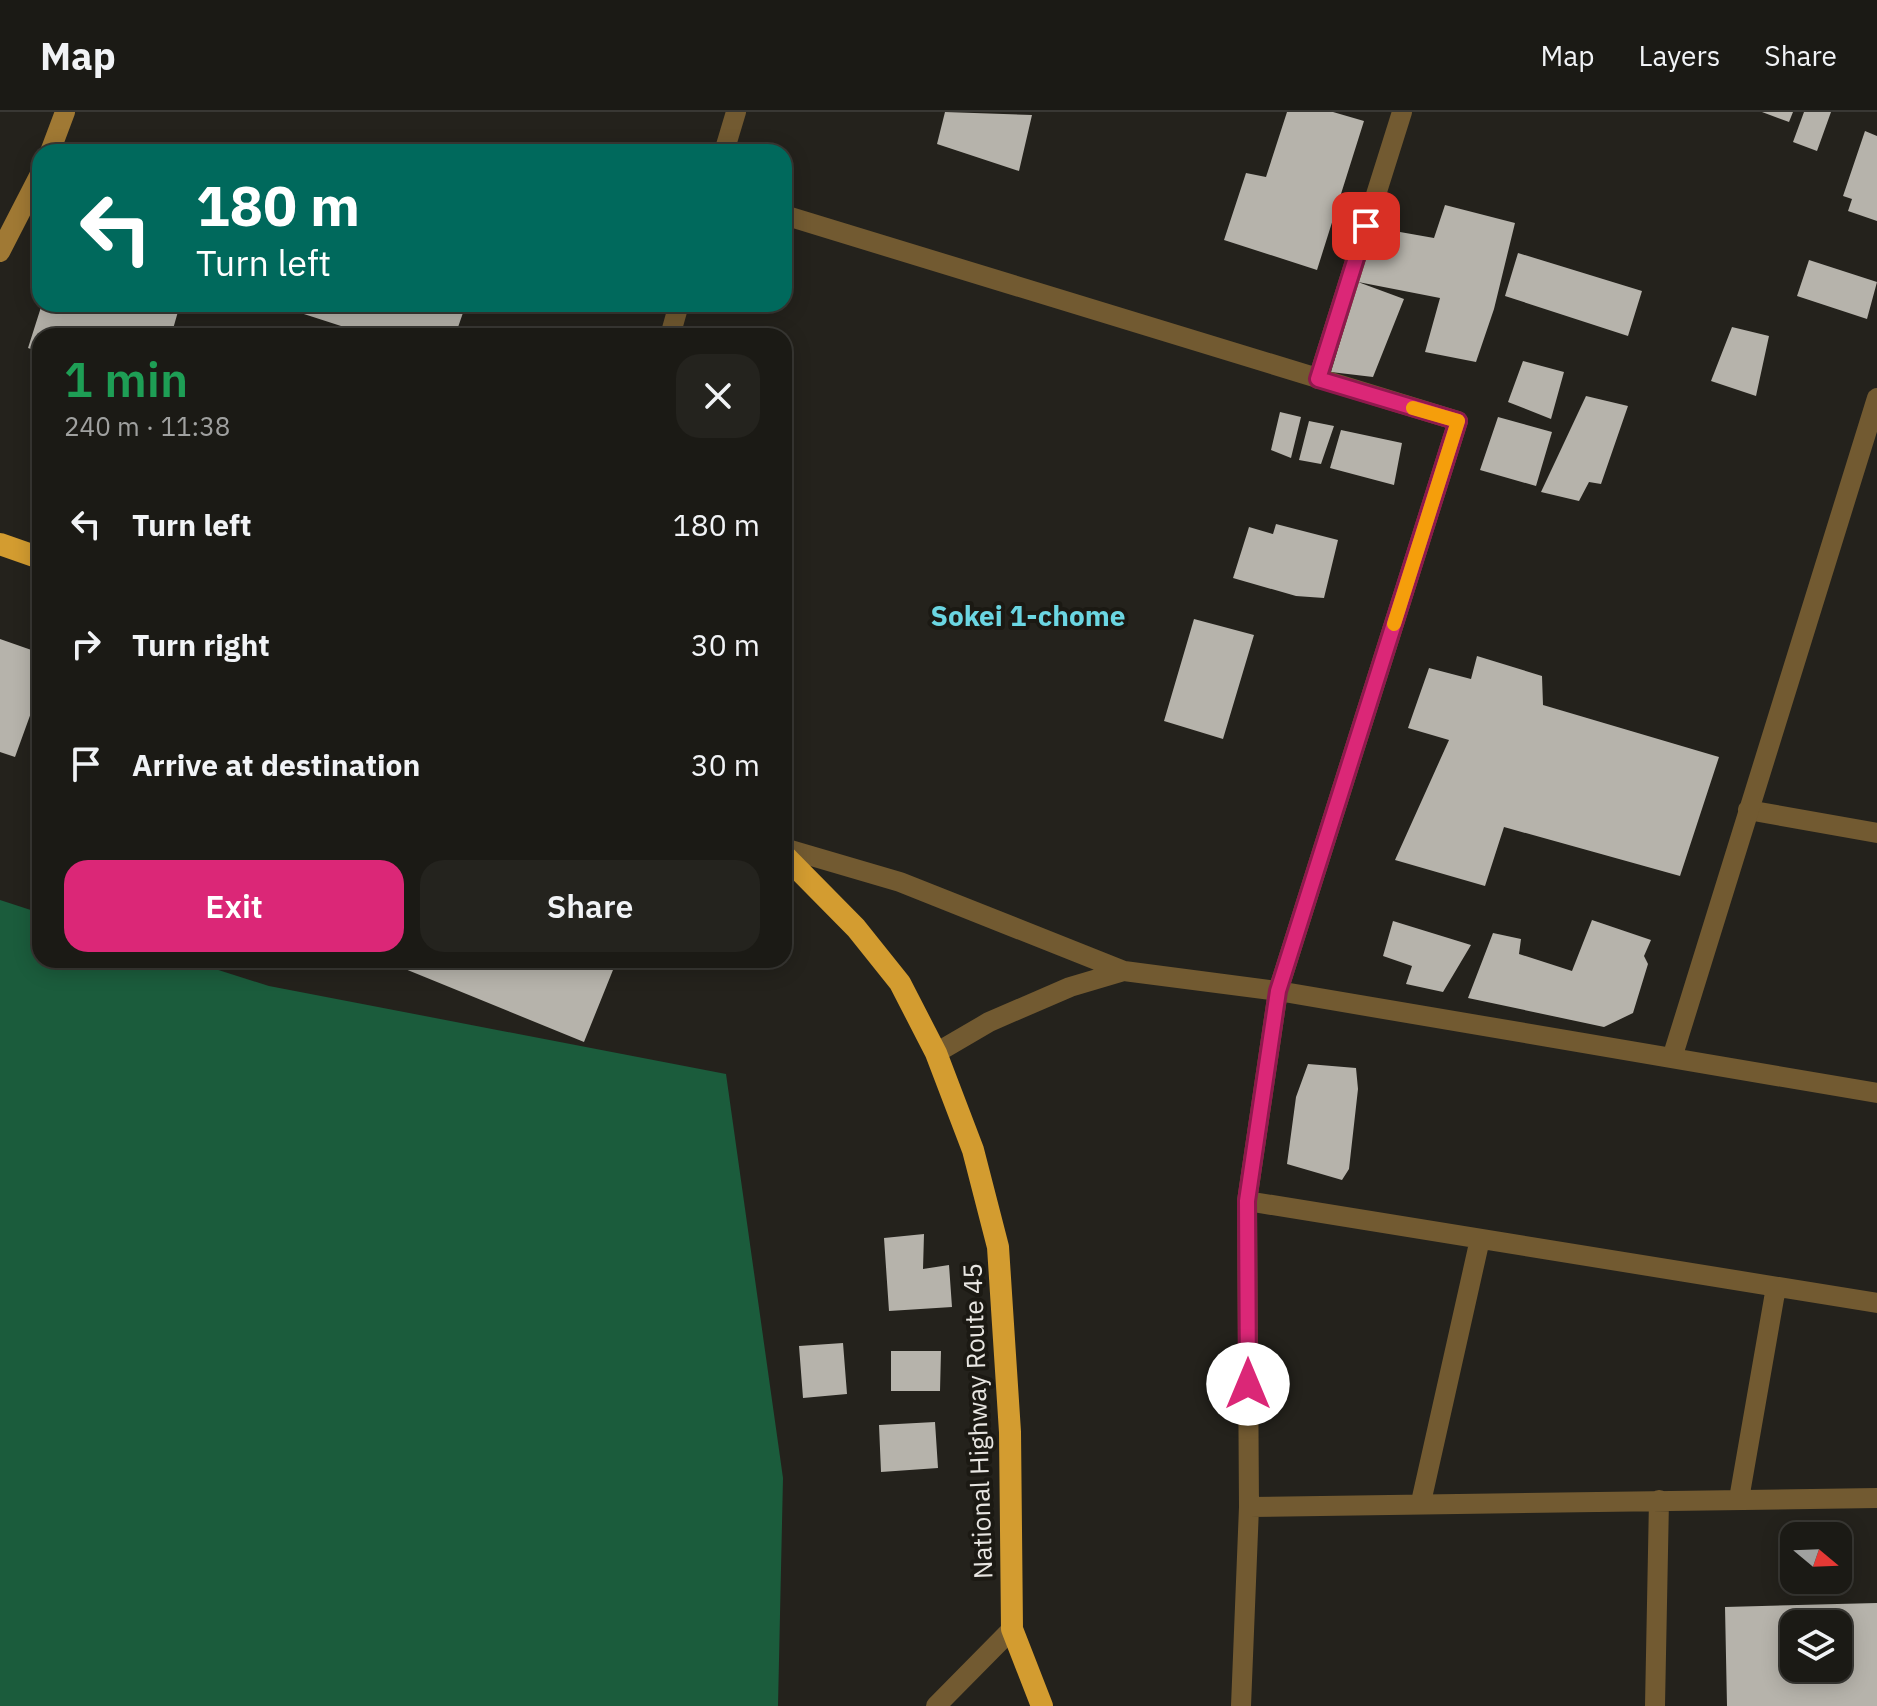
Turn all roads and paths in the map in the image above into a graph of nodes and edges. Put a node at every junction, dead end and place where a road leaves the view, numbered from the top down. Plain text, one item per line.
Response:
1 (65, 112) edge
2 (736, 112) edge
3 (1402, 112) edge
4 (53, 144) edge
5 (726, 144) edge
6 (32, 190) edge
7 (792, 217) edge
8 (0, 252) edge
9 (1318, 379) junction
10 (1877, 398) edge
11 (1868, 453) edge
12 (0, 544) edge
13 (32, 555) edge
14 (1748, 810) junction
15 (1877, 833) edge
16 (792, 850) edge
17 (792, 863) edge
18 (1124, 971) junction
19 (1278, 991) junction
20 (936, 1053) junction
21 (1672, 1058) junction
22 (1877, 1093) edge
23 (1247, 1201) junction
24 (1480, 1239) junction
25 (1776, 1287) junction
26 (1877, 1303) edge
27 (1877, 1498) edge
28 (1739, 1499) junction
29 (1659, 1500) junction
30 (1421, 1502) junction
31 (1249, 1507) junction
32 (1012, 1629) junction
33 (936, 1706) edge
34 (1042, 1706) edge
35 (1241, 1706) edge
36 (1655, 1706) edge

1 - 4 main road
2 - 5 street
3 - 9 street
6 - 8 main road
7 - 9 street
9 - 19 street
10 - 11 street
11 - 14 street
12 - 13 highway
14 - 15 street
14 - 21 street
16 - 18 street
17 - 20 highway, National Highway Route 45
18 - 19 street
18 - 20 street
19 - 21 street
19 - 23 street
20 - 32 highway, National Highway Route 45
21 - 22 street
23 - 24 street
23 - 31 street
24 - 25 street
24 - 30 street
25 - 26 street
25 - 28 street
27 - 28 street
28 - 29 street
29 - 30 street
29 - 36 street
30 - 31 street
31 - 35 street
32 - 33 street
32 - 34 highway, National Highway Route 45

